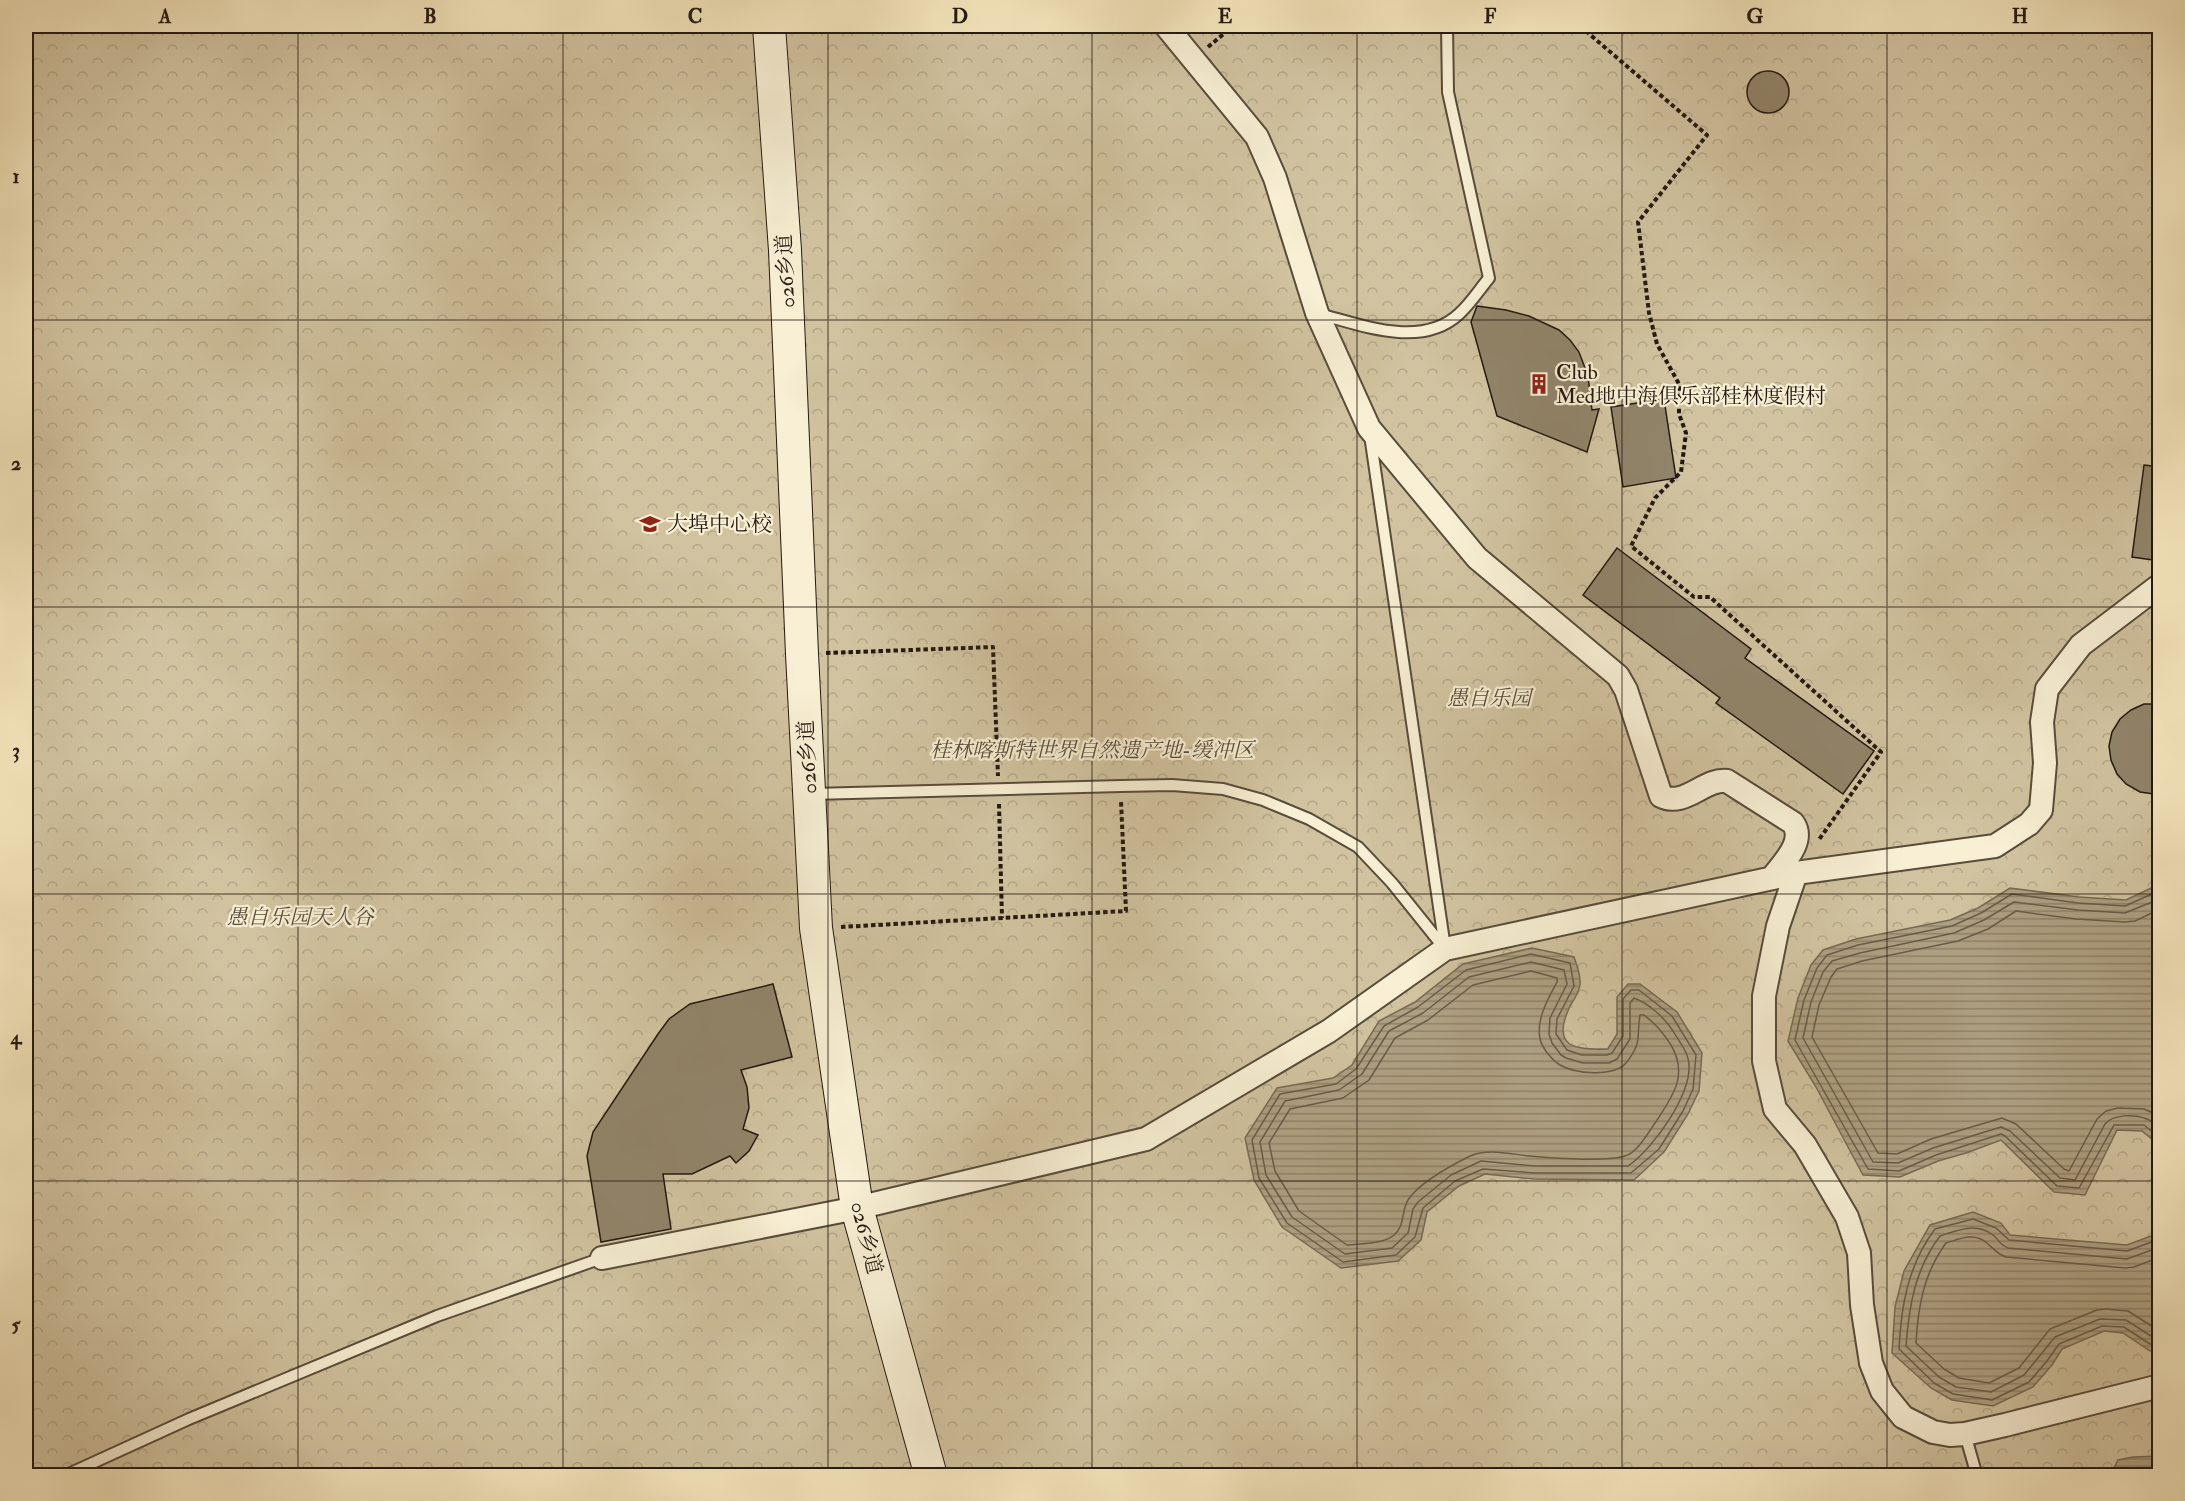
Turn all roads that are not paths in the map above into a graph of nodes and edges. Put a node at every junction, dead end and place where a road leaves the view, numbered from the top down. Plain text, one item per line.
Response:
1 (769, 26) edge
2 (1167, 26) edge
3 (1447, 26) edge
4 (1317, 313) junction
5 (1369, 428) junction
6 (2160, 585) edge
7 (810, 794) junction
8 (1796, 873) junction
9 (1772, 878) junction
10 (1444, 949) junction
11 (857, 1208) junction
12 (602, 1258) joint
13 (2160, 1386) edge
14 (1965, 1434) junction
15 (64, 1476) edge
16 (931, 1476) edge
17 (1977, 1476) edge

1 - 7 street, 026乡道
2 - 4 street
3 - 4 lane
4 - 5 street
5 - 9 street
5 - 10 lane
6 - 8 street
7 - 10 lane
7 - 11 street, 026乡道
8 - 9 street
8 - 14 street
9 - 10 street
10 - 11 street
11 - 12 street
11 - 16 street, 026乡道
12 - 15 lane
13 - 14 street
14 - 17 lane

